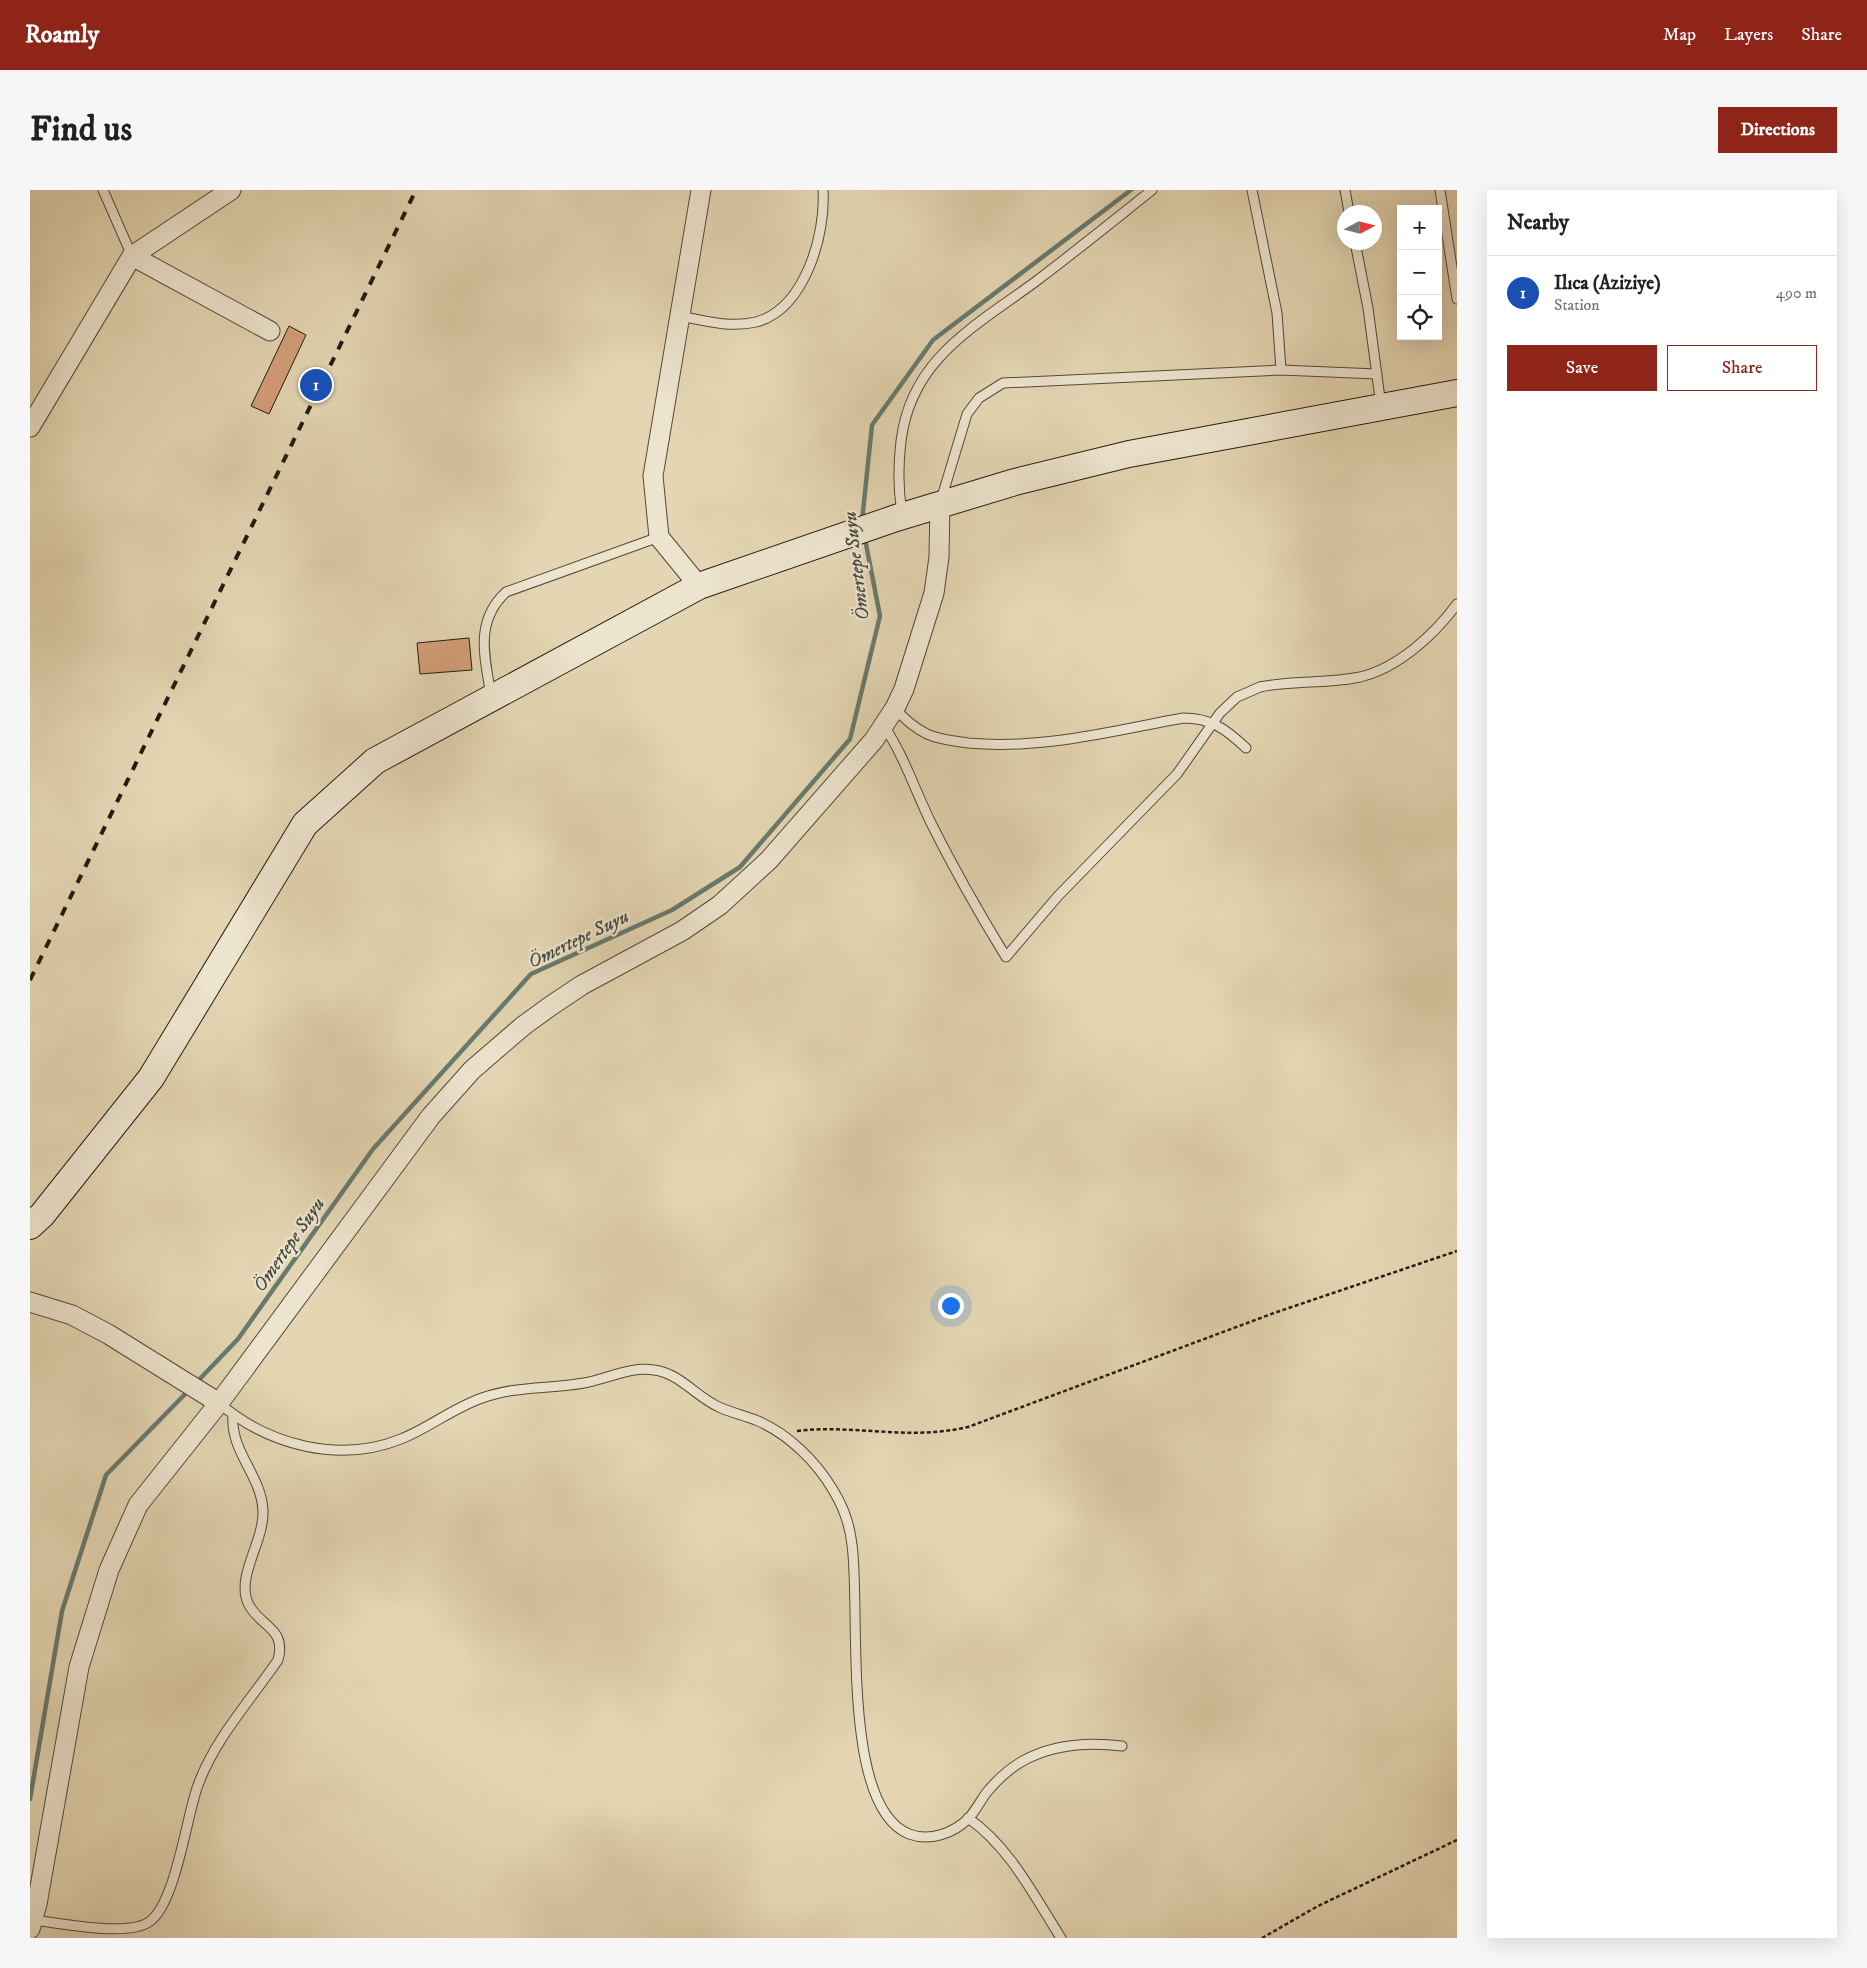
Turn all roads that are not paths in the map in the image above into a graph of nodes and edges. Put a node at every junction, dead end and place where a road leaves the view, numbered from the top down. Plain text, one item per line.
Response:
1 (103, 190) edge
2 (231, 190) edge
3 (701, 190) edge
4 (823, 190) edge
5 (1152, 190) edge
6 (1252, 190) edge
7 (1345, 190) edge
8 (1440, 190) edge
9 (1348, 205) edge
10 (1357, 250) edge
11 (132, 256) junction
12 (1457, 299) edge
13 (680, 316) junction
14 (270, 331) dead end
15 (1281, 370) junction
16 (1377, 374) junction
17 (1457, 394) edge
18 (1381, 406) junction
19 (30, 427) edge
20 (940, 503) junction
21 (899, 517) junction
22 (659, 537) junction
23 (699, 586) junction
24 (1457, 604) edge
25 (491, 698) junction
26 (895, 708) junction
27 (1213, 722) junction
28 (884, 726) junction
29 (1246, 748) dead end
30 (30, 1226) edge
31 (30, 1302) edge
32 (219, 1404) junction
33 (1122, 1746) dead end
34 (968, 1818) junction
35 (31, 1924) edge
36 (1061, 1938) edge

1 - 11 lane
2 - 11 street
3 - 13 street
4 - 13 lane
5 - 21 lane
6 - 15 lane
7 - 9 lane
8 - 12 lane
10 - 16 lane
11 - 14 street
11 - 19 street
13 - 22 street
15 - 16 lane
15 - 20 lane
16 - 18 lane
17 - 18 street
18 - 20 street
20 - 21 street
20 - 26 street
21 - 23 street
22 - 23 street
22 - 25 lane
23 - 25 street
24 - 27 lane
25 - 30 street
26 - 27 lane
26 - 28 street
27 - 28 lane
27 - 29 lane
28 - 32 street
31 - 32 street
32 - 34 lane
32 - 35 street
32 - 35 lane
33 - 34 lane
34 - 36 lane

